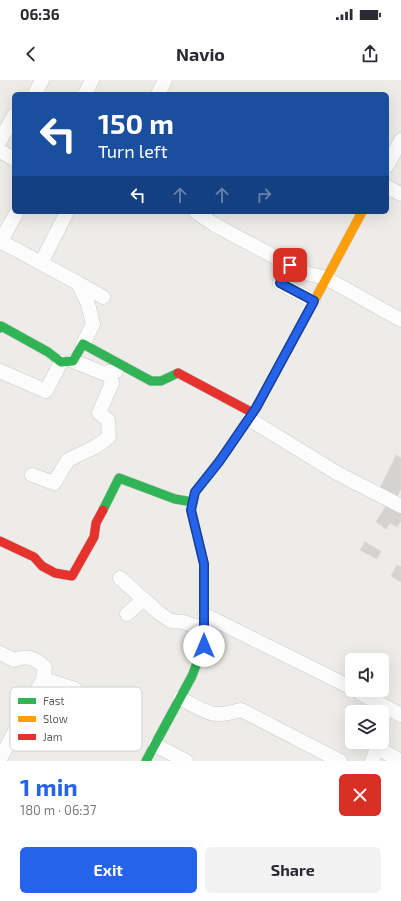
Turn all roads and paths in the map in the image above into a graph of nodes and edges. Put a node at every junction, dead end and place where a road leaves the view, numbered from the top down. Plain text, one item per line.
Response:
1 (42, 80) edge
2 (92, 80) edge
3 (165, 80) edge
4 (36, 92) edge
5 (86, 92) edge
6 (159, 92) edge
7 (12, 119) edge
8 (401, 140) edge
9 (0, 141) edge
10 (0, 151) edge
11 (12, 158) edge
12 (389, 162) edge
13 (389, 188) edge
14 (401, 194) edge
15 (16, 214) edge
16 (66, 214) edge
17 (199, 214) edge
18 (361, 214) edge
19 (0, 242) edge
20 (41, 263) junction
21 (290, 265) junction
22 (326, 278) junction
23 (78, 283) junction
24 (103, 297) dead end
25 (314, 301) junction
26 (401, 320) edge
27 (0, 328) edge
28 (83, 344) junction
29 (67, 361) junction
30 (131, 370) junction
31 (0, 371) edge
32 (108, 372) junction
33 (251, 416) junction
34 (32, 475) dead end
35 (193, 502) junction
36 (401, 506) edge
37 (0, 541) edge
38 (120, 578) dead end
39 (144, 599) junction
40 (127, 614) dead end
41 (205, 615) junction
42 (205, 629) junction
43 (0, 653) edge
44 (43, 679) junction
45 (345, 685) edge
46 (39, 687) edge
47 (69, 687) edge
48 (364, 697) edge
49 (369, 697) edge
50 (180, 698) junction
51 (371, 705) edge
52 (401, 715) edge
53 (10, 740) edge
54 (155, 745) junction
55 (376, 750) edge
56 (0, 759) edge
57 (146, 761) edge
58 (186, 761) edge
59 (340, 761) edge
60 (401, 761) edge

1 - 4 street
2 - 5 street
3 - 6 street
7 - 9 street
8 - 12 street
10 - 11 street
13 - 14 street
15 - 19 street
16 - 20 street
17 - 21 street
18 - 22 street
19 - 20 street
20 - 23 street
21 - 22 street
21 - 25 street
22 - 25 street
22 - 26 street
23 - 24 street
23 - 28 street
25 - 33 street
27 - 29 street
28 - 29 street
28 - 30 street
29 - 31 street
29 - 32 street
30 - 32 street
30 - 33 street
32 - 34 street
33 - 35 street
33 - 36 street
35 - 37 street
35 - 41 street
38 - 39 street
39 - 40 street
39 - 42 street
41 - 42 street
41 - 45 street
42 - 50 street
43 - 44 street
44 - 46 street
44 - 47 street
48 - 51 street
49 - 52 street
50 - 54 street
50 - 59 street
53 - 56 street
54 - 57 street
54 - 58 street
55 - 60 street

